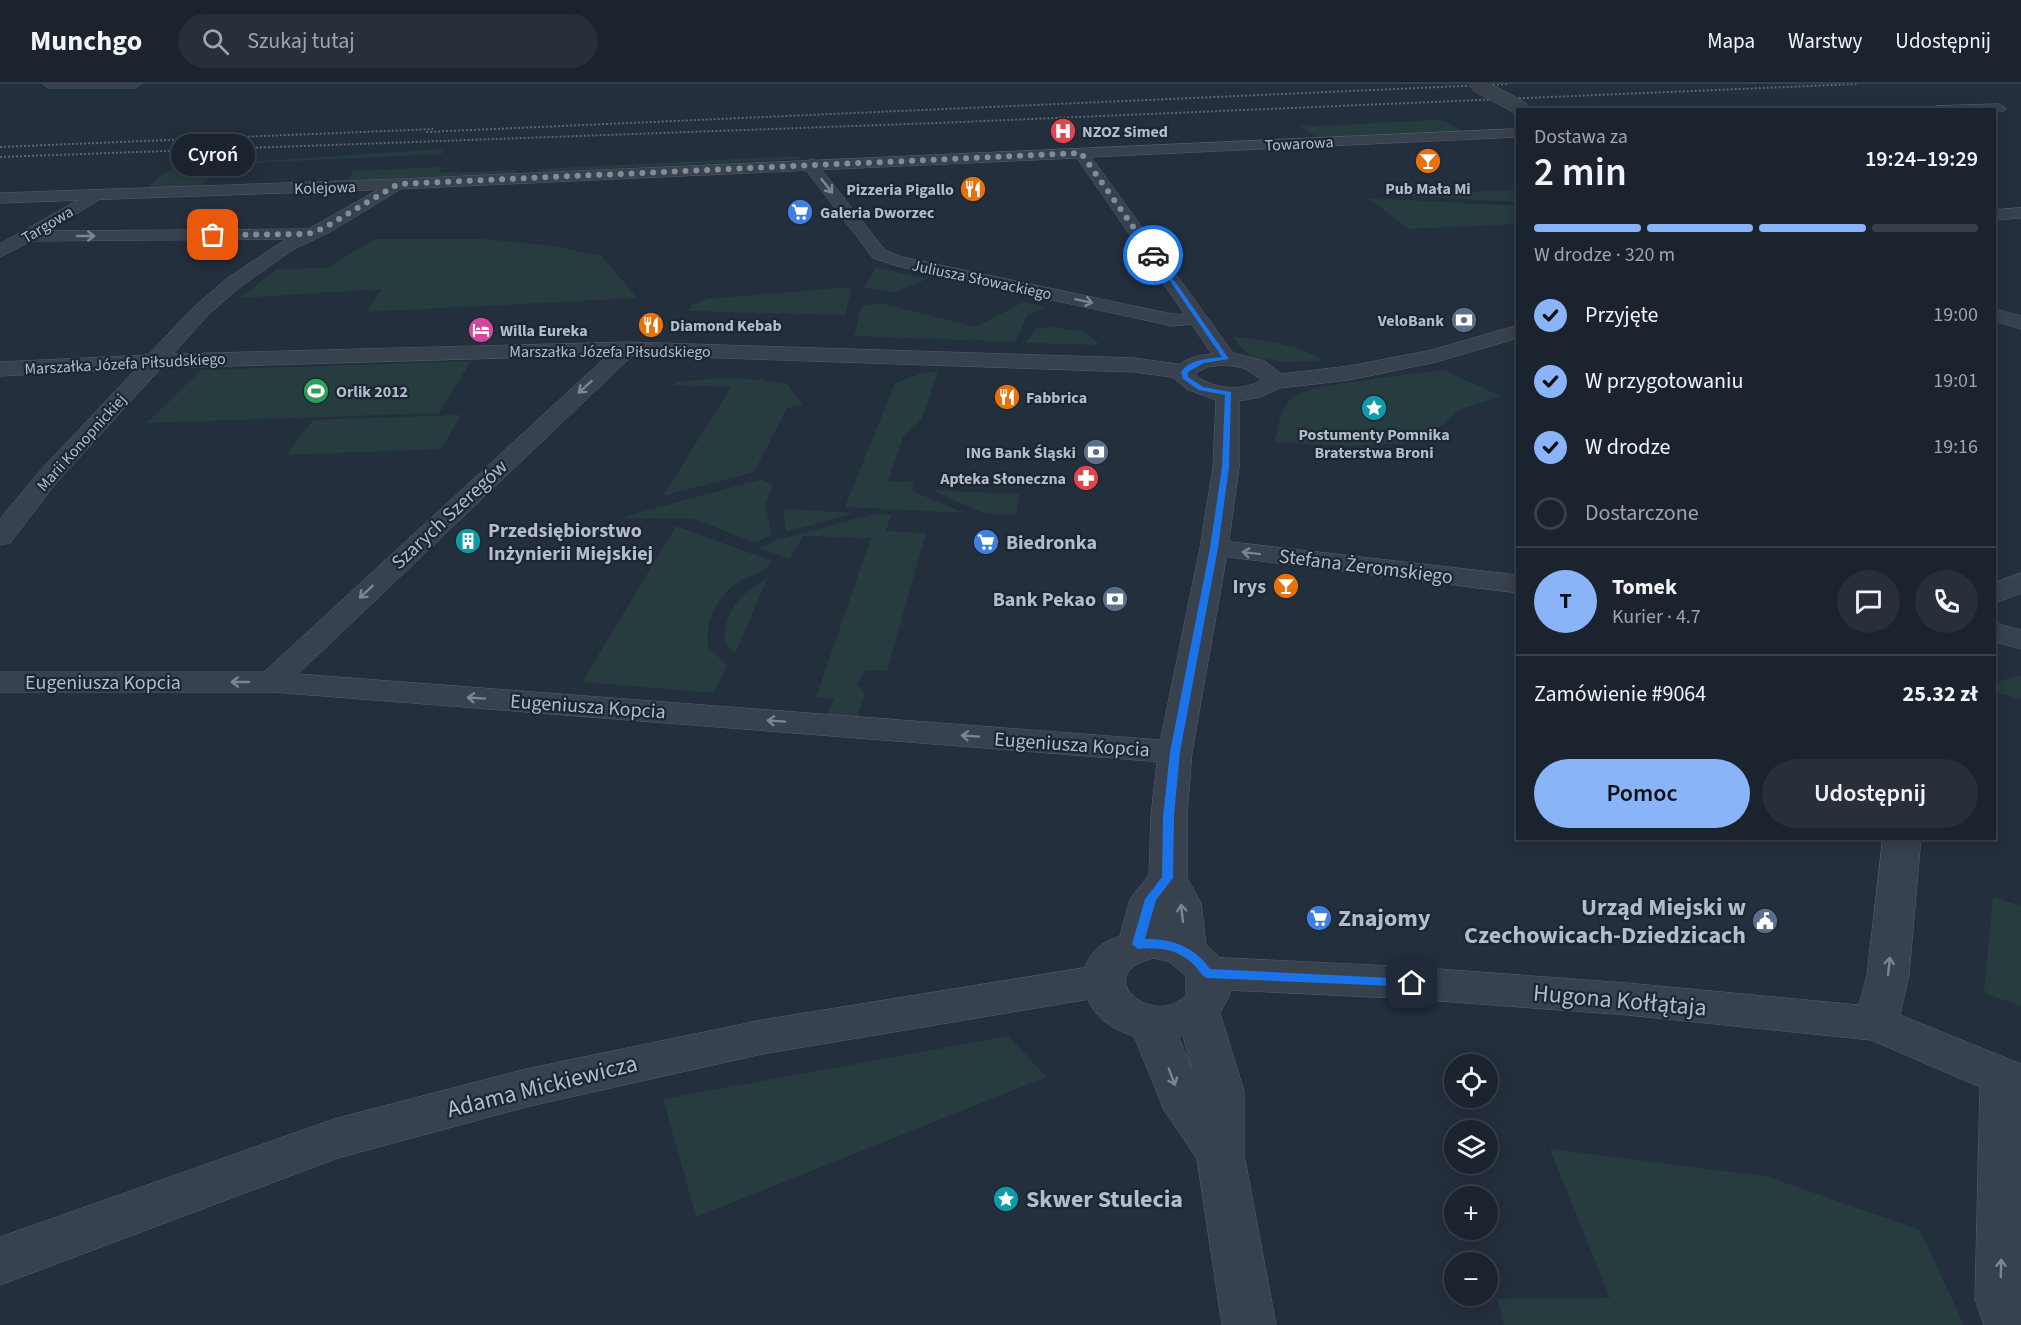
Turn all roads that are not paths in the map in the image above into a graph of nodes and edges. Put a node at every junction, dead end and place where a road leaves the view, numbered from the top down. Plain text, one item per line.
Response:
1 (49, 84) edge
2 (135, 84) edge
3 (1476, 84) edge
4 (113, 86) edge
5 (1520, 108) edge
6 (1996, 108) edge
7 (1999, 108) dead end
8 (1516, 133) edge
9 (1081, 153) junction
10 (812, 164) junction
11 (398, 184) junction
12 (94, 196) junction
13 (0, 198) edge
14 (2021, 213) edge
15 (1996, 215) edge
16 (308, 234) junction
17 (28, 236) junction
18 (0, 252) edge
19 (1996, 315) edge
20 (1197, 320) junction
21 (2021, 322) edge
22 (1516, 332) edge
23 (628, 348) junction
24 (1226, 359) junction
25 (154, 361) junction
26 (0, 369) edge
27 (1185, 372) junction
28 (1268, 374) junction
29 (1228, 393) junction
30 (0, 504) edge
31 (26, 504) junction
32 (0, 537) edge
33 (1214, 548) junction
34 (2021, 582) edge
35 (1516, 584) edge
36 (1996, 594) edge
37 (1996, 632) edge
38 (2021, 640) edge
39 (1996, 651) edge
40 (2021, 651) edge
41 (0, 682) edge
42 (272, 682) junction
43 (1175, 752) junction
44 (1902, 840) edge
45 (1168, 878) junction
46 (1138, 944) junction
47 (1197, 979) junction
48 (1102, 981) junction
49 (1151, 1023) junction
50 (1876, 1023) junction
51 (2012, 1081) edge
52 (1220, 1154) junction
53 (0, 1261) edge
54 (1249, 1325) edge
55 (2011, 1325) edge

1 - 4 street
2 - 4 street
3 - 5 street, bridge
6 - 7 street
8 - 9 street, Towarowa
9 - 10 street, Kolejowa
9 - 20 street
10 - 11 street, Kolejowa
10 -> 20 street, Juliusza Słowackiego
11 - 12 street, Kolejowa
11 - 16 street, Marii Konopnickiej
12 - 13 street, Kolejowa
12 - 17 street, Targowa
14 - 15 street
17 -> 16 street
16 - 25 street, Marii Konopnickiej
17 - 18 street, Targowa
19 - 21 street
20 - 24 street
22 - 28 street
23 - 25 street, Marszałka Józefa Piłsudskiego
23 - 27 street, Marszałka Józefa Piłsudskiego
23 -> 42 street, Szarych Szeregów
24 - 27 street
24 - 28 street
25 - 26 street, Marszałka Józefa Piłsudskiego
25 - 31 street, Marii Konopnickiej
27 - 29 street
28 - 29 street
29 - 33 street
30 - 31 street
31 - 32 street, Marii Konopnickiej
35 -> 33 street, Stefana Żeromskiego
33 - 43 street
34 - 36 street
37 - 38 street
39 - 40 street
42 -> 41 street, Eugeniusza Kopcia
43 -> 42 street, Eugeniusza Kopcia
43 - 45 street
50 -> 44 street
45 - 46 street
47 -> 45 street
46 - 47 street
46 - 48 street
47 - 49 street
47 - 50 street, Hugona Kołłątaja
47 - 52 street
48 - 49 street
48 - 53 street, Adama Mickiewicza
49 -> 52 street
50 - 51 street, Hugona Kołłątaja
55 -> 51 street
52 - 54 street

